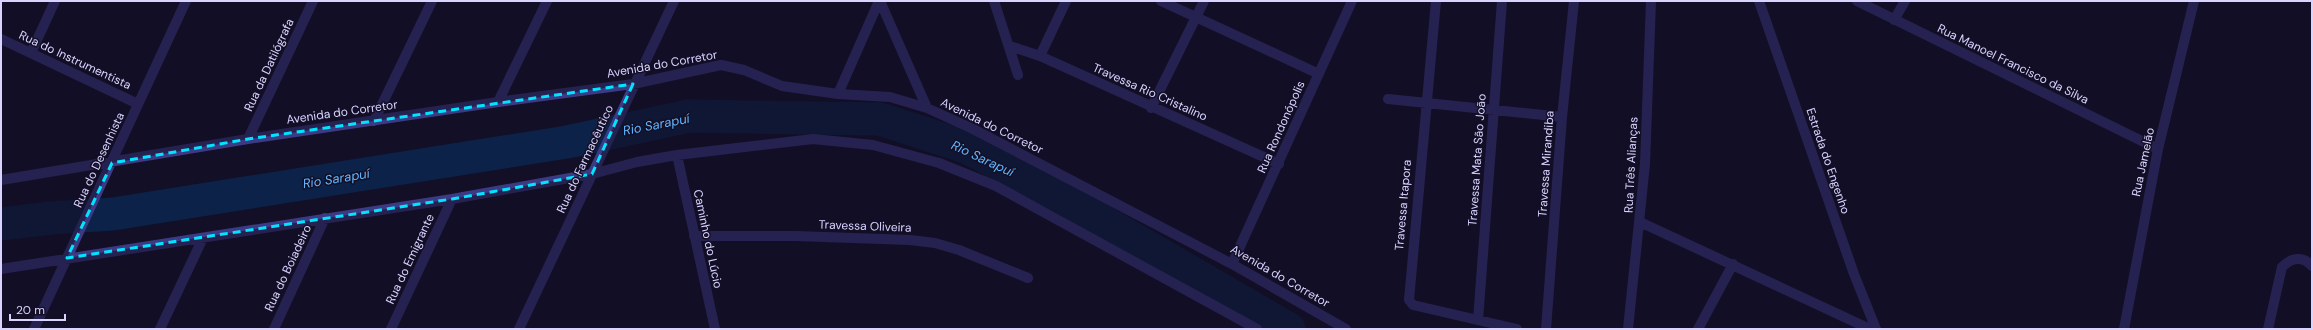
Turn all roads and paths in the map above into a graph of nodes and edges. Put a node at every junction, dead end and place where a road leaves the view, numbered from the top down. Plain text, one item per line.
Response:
1 (55, 1) edge
2 (186, 1) edge
3 (313, 1) edge
4 (432, 1) edge
5 (547, 1) edge
6 (674, 1) edge
7 (880, 1) edge
8 (994, 1) edge
9 (1066, 1) edge
10 (1161, 1) edge
11 (1204, 1) edge
12 (1352, 1) edge
13 (1436, 1) edge
14 (1502, 1) edge
15 (1574, 1) edge
16 (1651, 1) edge
17 (1759, 1) edge
18 (1857, 1) edge
19 (1905, 1) edge
20 (2194, 1) edge
21 (1197, 17) junction
22 (1894, 20) junction
23 (1, 39) edge
24 (1010, 46) junction
25 (31, 53) junction
26 (1040, 56) junction
27 (1319, 74) junction
28 (1018, 75) dead end
29 (633, 84) junction
30 (838, 94) junction
31 (1388, 99) dead end
32 (498, 102) junction
33 (1426, 103) junction
34 (138, 104) junction
35 (927, 108) junction
36 (1151, 108) junction
37 (1493, 110) junction
38 (1562, 117) junction
39 (374, 121) junction
40 (248, 139) junction
41 (2158, 149) junction
42 (677, 155) junction
43 (112, 163) junction
44 (1280, 164) junction
45 (592, 174) junction
46 (1, 180) edge
47 (452, 200) junction
48 (325, 218) junction
49 (1640, 222) junction
50 (694, 236) junction
51 (203, 238) junction
52 (67, 258) junction
53 (1232, 264) junction
54 (1734, 264) junction
55 (2312, 266) edge
56 (1, 269) edge
57 (1028, 278) dead end
58 (1478, 320) junction
59 (34, 329) edge
60 (160, 329) edge
61 (274, 329) edge
62 (392, 329) edge
63 (520, 329) edge
64 (715, 329) edge
65 (1257, 329) edge
66 (1346, 329) edge
67 (1516, 329) edge
68 (1546, 329) edge
69 (1628, 329) edge
70 (1698, 329) edge
71 (1870, 329) edge
72 (1876, 329) edge
73 (2124, 329) edge
74 (2268, 329) edge

1 - 25 street
2 - 34 street, Rua do Desenhista
3 - 40 street, Rua da Datilógrafa
4 - 39 street
5 - 32 street
6 - 29 street, Rua do Farmacêutico
7 - 30 street
7 - 35 street
8 - 24 street
9 - 26 street
10 - 21 street
11 - 21 street
12 - 27 street, Rua Rondonópolis
13 - 33 street, Travessa Itapora
14 - 37 street, Travessa Mata São João
15 - 38 street, Travessa Mirandiba
16 - 49 street, Rua Três Alianças
17 - 72 street, Estrada do Engenho
18 - 22 street, Rua Manoel Francisco da Silva
19 - 22 street
20 - 41 street, Rua Jamelão
21 - 27 street
21 - 36 street
22 - 41 street, Rua Manoel Francisco da Silva
23 - 25 street, Rua do Instrumentista
24 - 26 street, Travessa Rio Cristalino
24 - 28 street
25 - 34 street, Rua do Instrumentista
26 - 36 street, Travessa Rio Cristalino
27 - 44 street, Rua Rondonópolis
29 - 30 street, Avenida do Corretor
29 - 32 street, Avenida do Corretor
29 - 45 street, Rua do Farmacêutico
30 - 35 street, Avenida do Corretor
31 - 33 street
32 - 39 street, Avenida do Corretor
33 - 37 street
33 - 58 street, Travessa Itapora
34 - 43 street, Rua do Desenhista
35 - 53 street, Avenida do Corretor
36 - 44 street, Travessa Rio Cristalino
37 - 38 street
37 - 58 street, Travessa Mata São João
38 - 68 street, Travessa Mirandiba
39 - 40 street, Avenida do Corretor
40 - 43 street, Avenida do Corretor
41 - 73 street, Rua Jamelão
42 - 45 street
42 - 50 street, Caminho do Lúcio
42 - 65 street
43 - 46 street, Avenida do Corretor
43 - 52 street, Rua do Desenhista
44 - 53 street, Rua Rondonópolis
45 - 47 street
45 - 63 street, Rua do Farmacêutico
47 - 48 street
47 - 62 street, Rua do Emigrante
48 - 51 street
48 - 61 street, Rua do Boiadeiro
49 - 54 street
49 - 69 street, Rua Três Alianças
50 - 57 street, Travessa Oliveira
50 - 64 street, Caminho do Lúcio
51 - 52 street
51 - 60 street
52 - 56 street
52 - 59 street, Rua do Desenhista
53 - 66 street, Avenida do Corretor
54 - 70 street
54 - 71 street
55 - 74 street
58 - 67 street, Travessa Itapora

